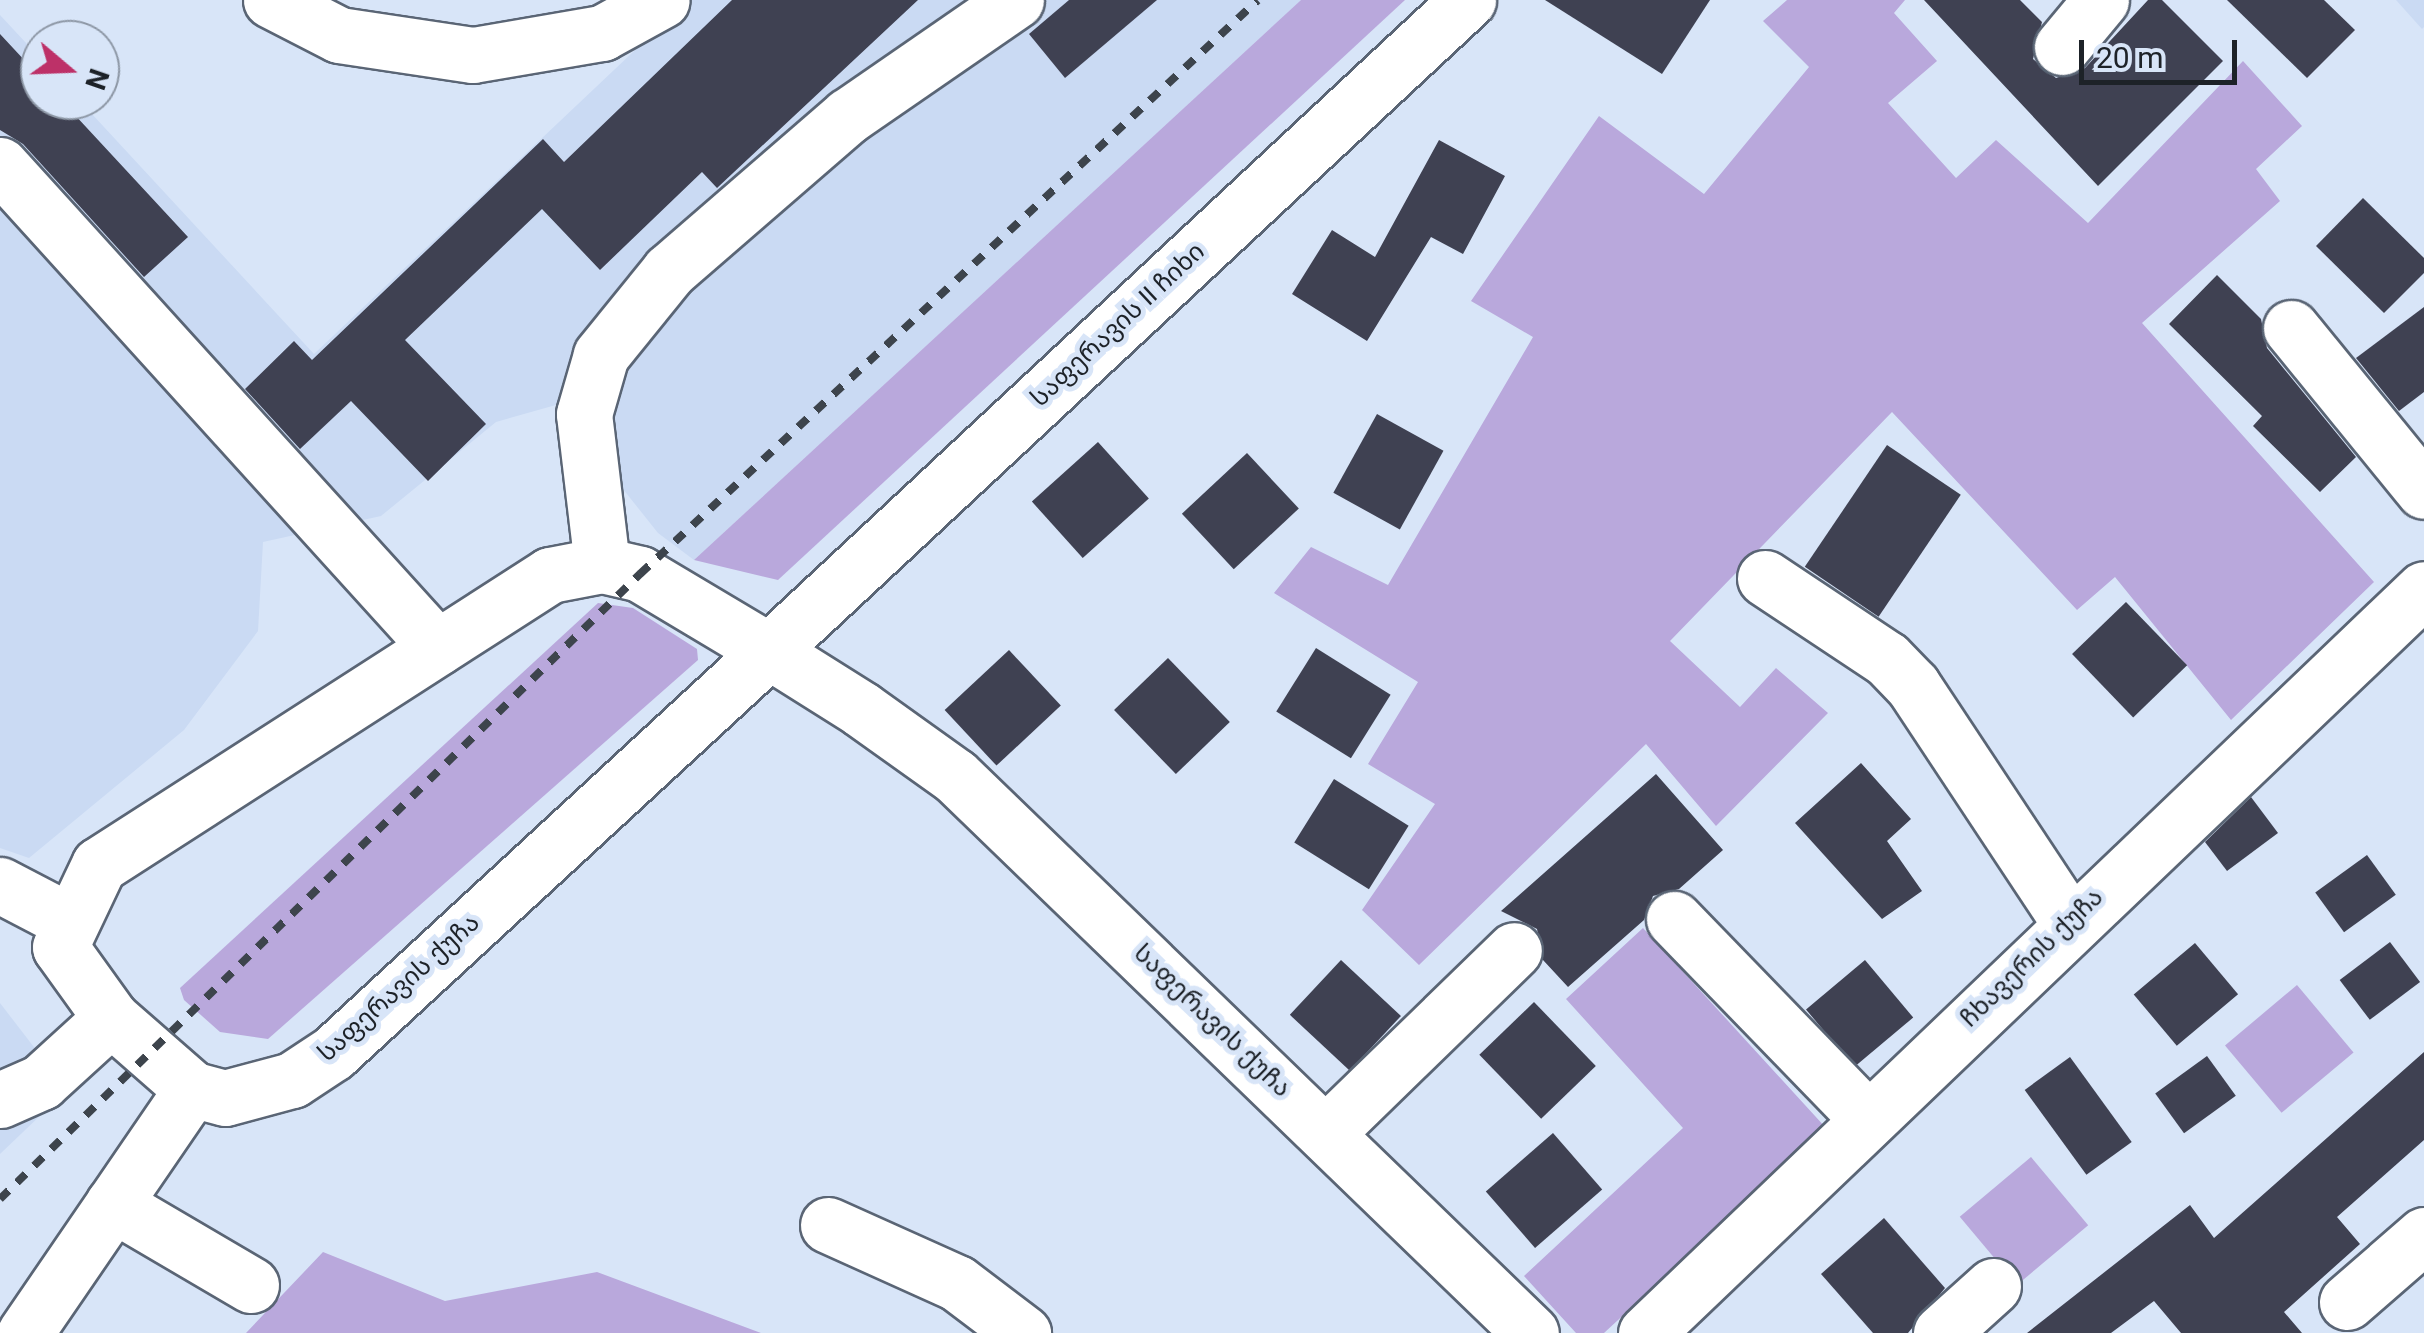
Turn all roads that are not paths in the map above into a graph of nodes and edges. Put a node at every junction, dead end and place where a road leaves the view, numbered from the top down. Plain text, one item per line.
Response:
1 (271, 0) edge
2 (662, 0) edge
3 (1016, 0) edge
4 (1468, 0) edge
5 (2101, 0) edge
6 (2062, 46) dead end
7 (0, 165) edge
8 (2291, 328) dead end
9 (2424, 491) edge
10 (602, 565) junction
11 (1765, 578) dead end
12 (2424, 589) edge
13 (437, 647) junction
14 (770, 651) junction
15 (0, 885) edge
16 (1674, 919) dead end
17 (67, 920) junction
18 (2069, 922) junction
19 (1514, 950) dead end
20 (111, 1018) junction
21 (192, 1089) junction
22 (0, 1100) edge
23 (1866, 1118) junction
24 (1326, 1133) junction
25 (113, 1204) junction
26 (828, 1225) dead end
27 (2424, 1235) edge
28 (251, 1285) dead end
29 (1994, 1286) dead end
30 (2348, 1302) dead end
31 (25, 1333) edge
32 (1023, 1333) edge
33 (1531, 1333) edge
34 (1646, 1333) edge
35 (1940, 1333) edge

1 - 2 street
3 - 10 street
4 - 14 street, საფერავის II ჩიხი
5 - 6 street
7 - 13 street
8 - 9 street
10 - 13 street
10 - 14 street
11 - 18 street
12 - 18 street, ჩხავერის ქუჩა
13 - 17 street
14 - 21 street, საფერავის ქუჩა
14 - 24 street, საფერავის ქუჩა
15 - 17 street
16 - 23 street
17 - 20 street
18 - 23 street, ჩხავერის ქუჩა
19 - 24 street
20 - 21 street
20 - 22 street
21 - 25 street
23 - 34 street, ჩხავერის ქუჩა
24 - 33 street, საფერავის ქუჩა
25 - 28 street
25 - 31 street
26 - 32 street
27 - 30 street
29 - 35 street

